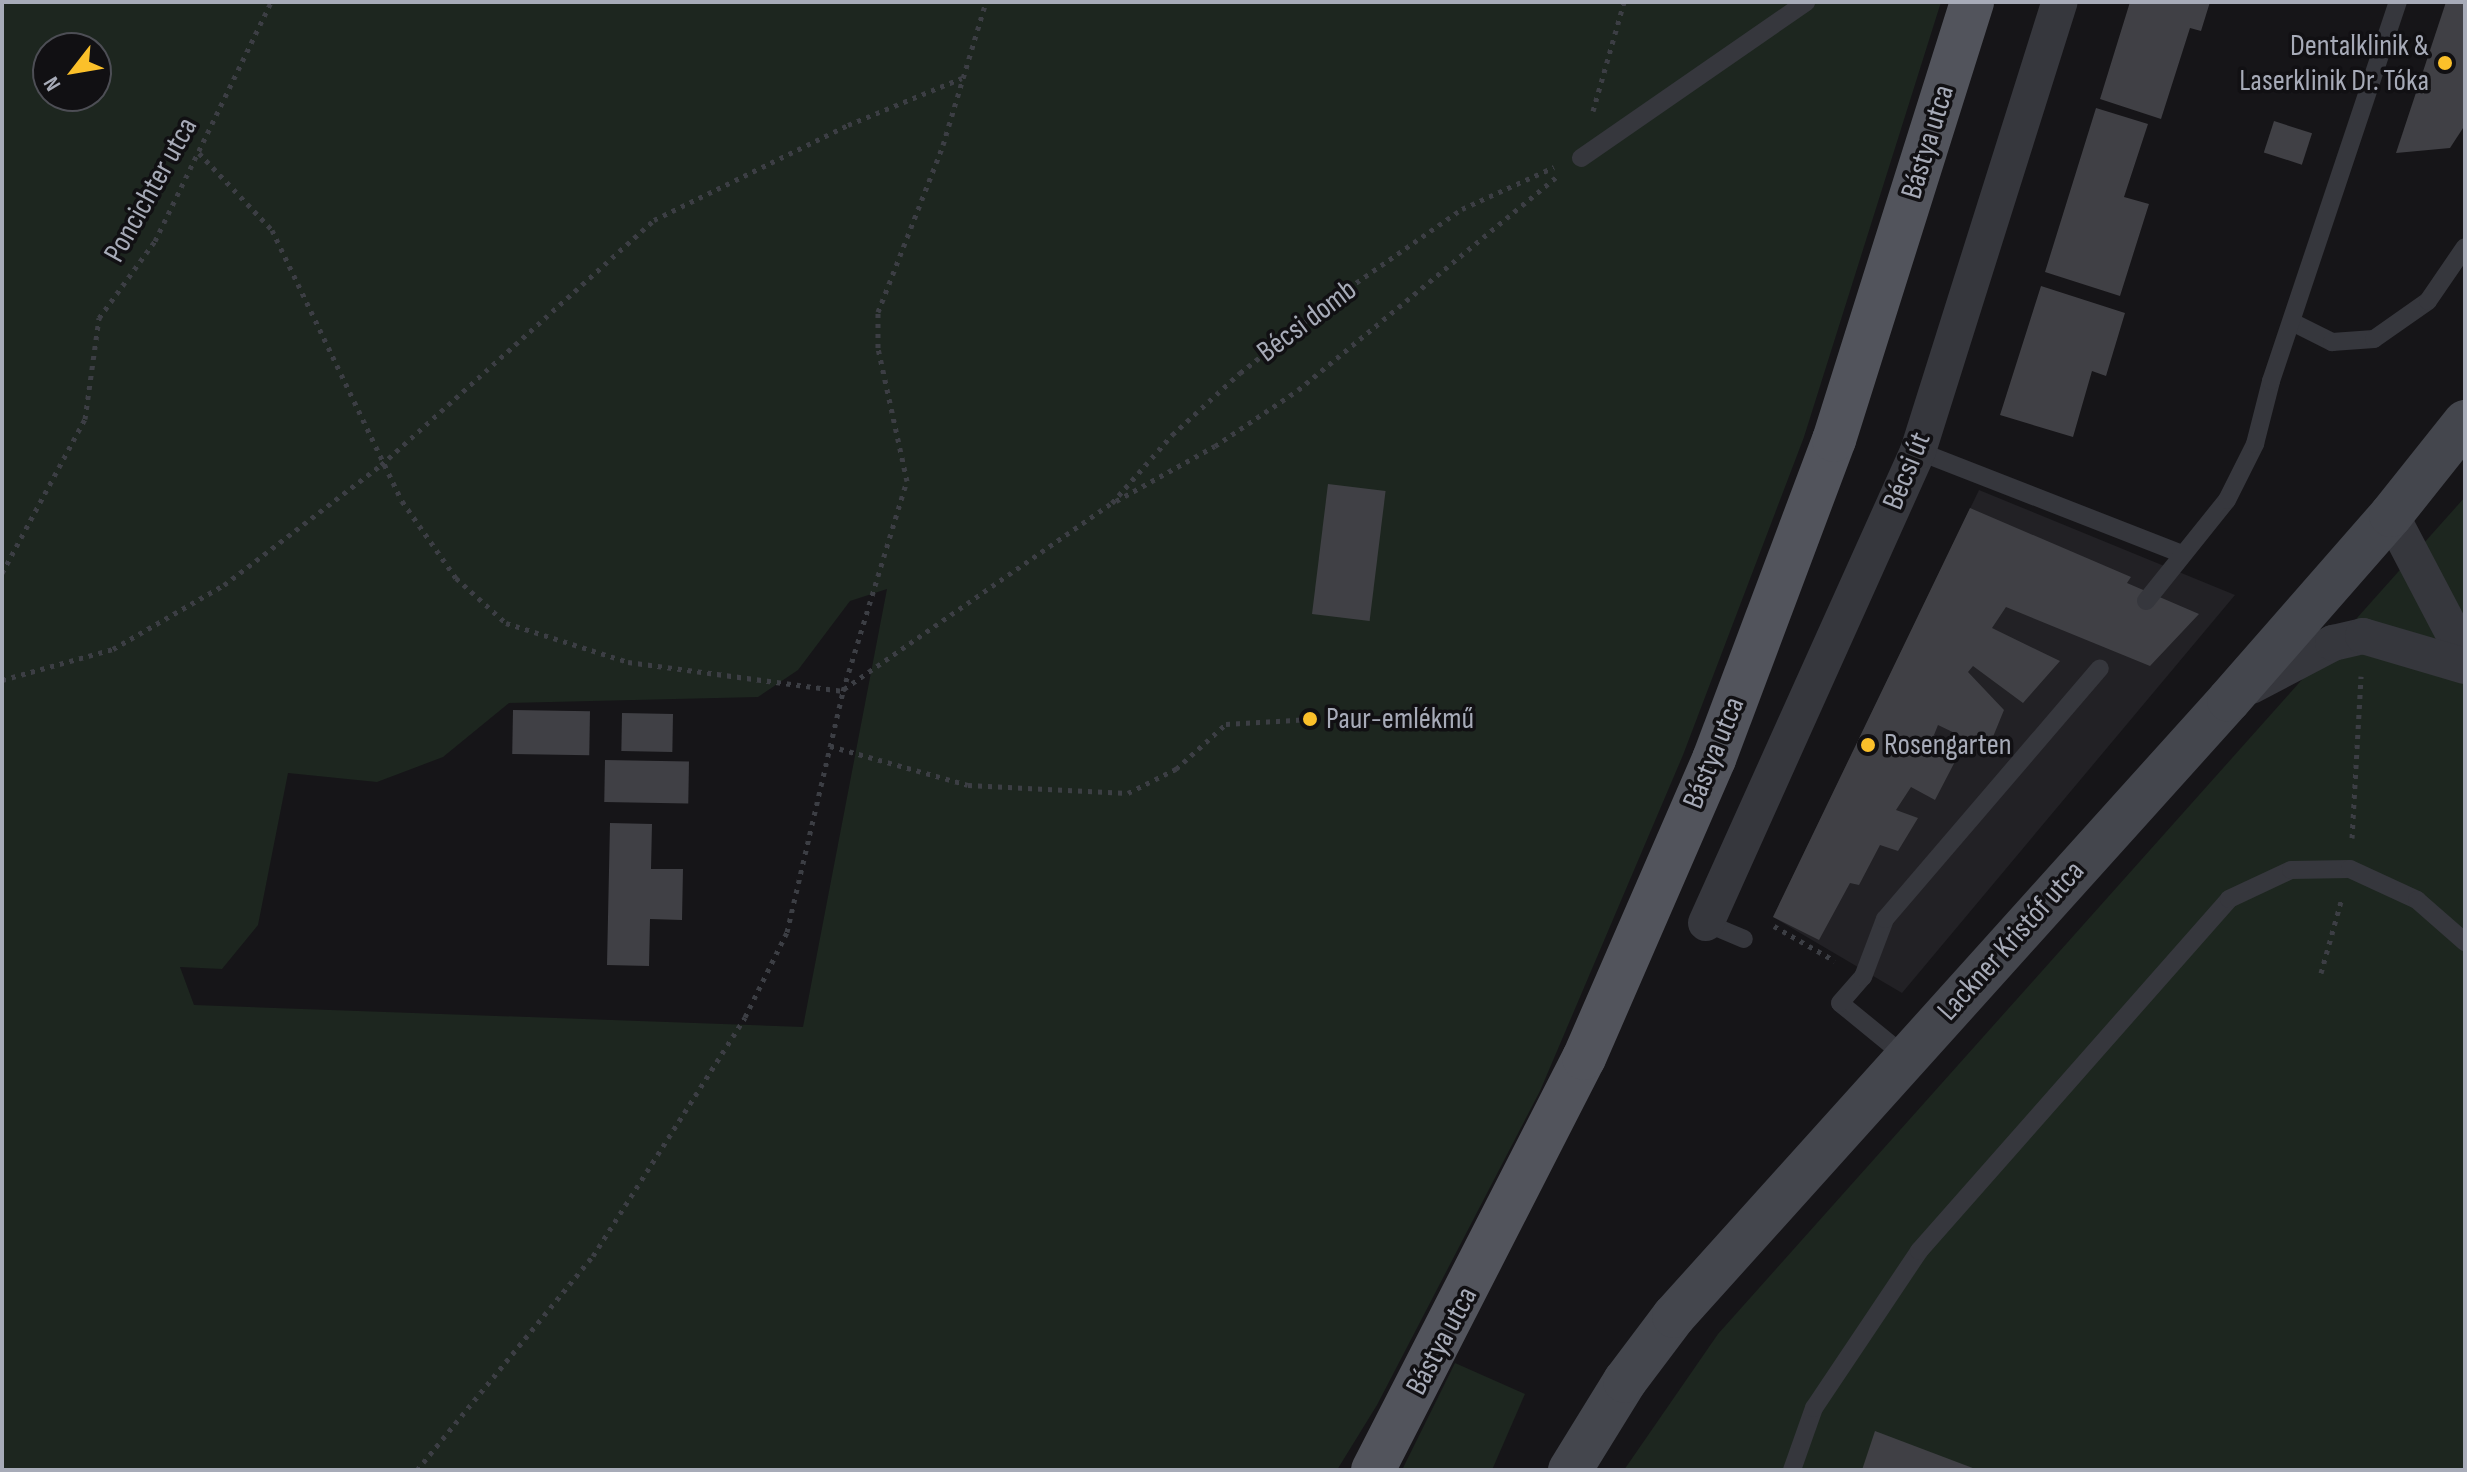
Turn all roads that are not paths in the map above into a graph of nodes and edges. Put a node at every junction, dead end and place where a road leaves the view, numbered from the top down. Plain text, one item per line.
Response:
1 (1806, 2) edge
2 (1972, 2) edge
3 (2060, 2) edge
4 (2398, 2) edge
5 (1581, 158) road end
6 (2465, 247) edge
7 (2292, 322) junction
8 (2465, 422) edge
9 (1918, 451) junction
10 (2391, 515) junction
11 (2180, 553) junction
12 (2146, 601) dead end
13 (2465, 656) edge
14 (2465, 666) edge
15 (2100, 668) dead end
16 (2229, 700) junction
17 (1706, 923) joint
18 (1744, 939) dead end
19 (2465, 942) edge
20 (1906, 1057) junction
21 (1373, 1470) edge
22 (1570, 1470) edge
23 (1792, 1470) edge

1 - 5 lane
2 - 21 main road, Bástya utca
3 - 9 street, Bécsi út
4 - 7 lane
6 - 7 lane
7 - 11 lane
8 - 10 street, Lackner Kristóf utca
9 - 11 lane
9 - 17 street, Bécsi út
10 - 13 street
10 - 16 street, Lackner Kristóf utca
11 - 12 lane
14 - 16 street
15 - 20 lane
16 - 20 street, Lackner Kristóf utca
17 - 18 lane
19 - 23 lane
20 - 22 street, Lackner Kristóf utca

